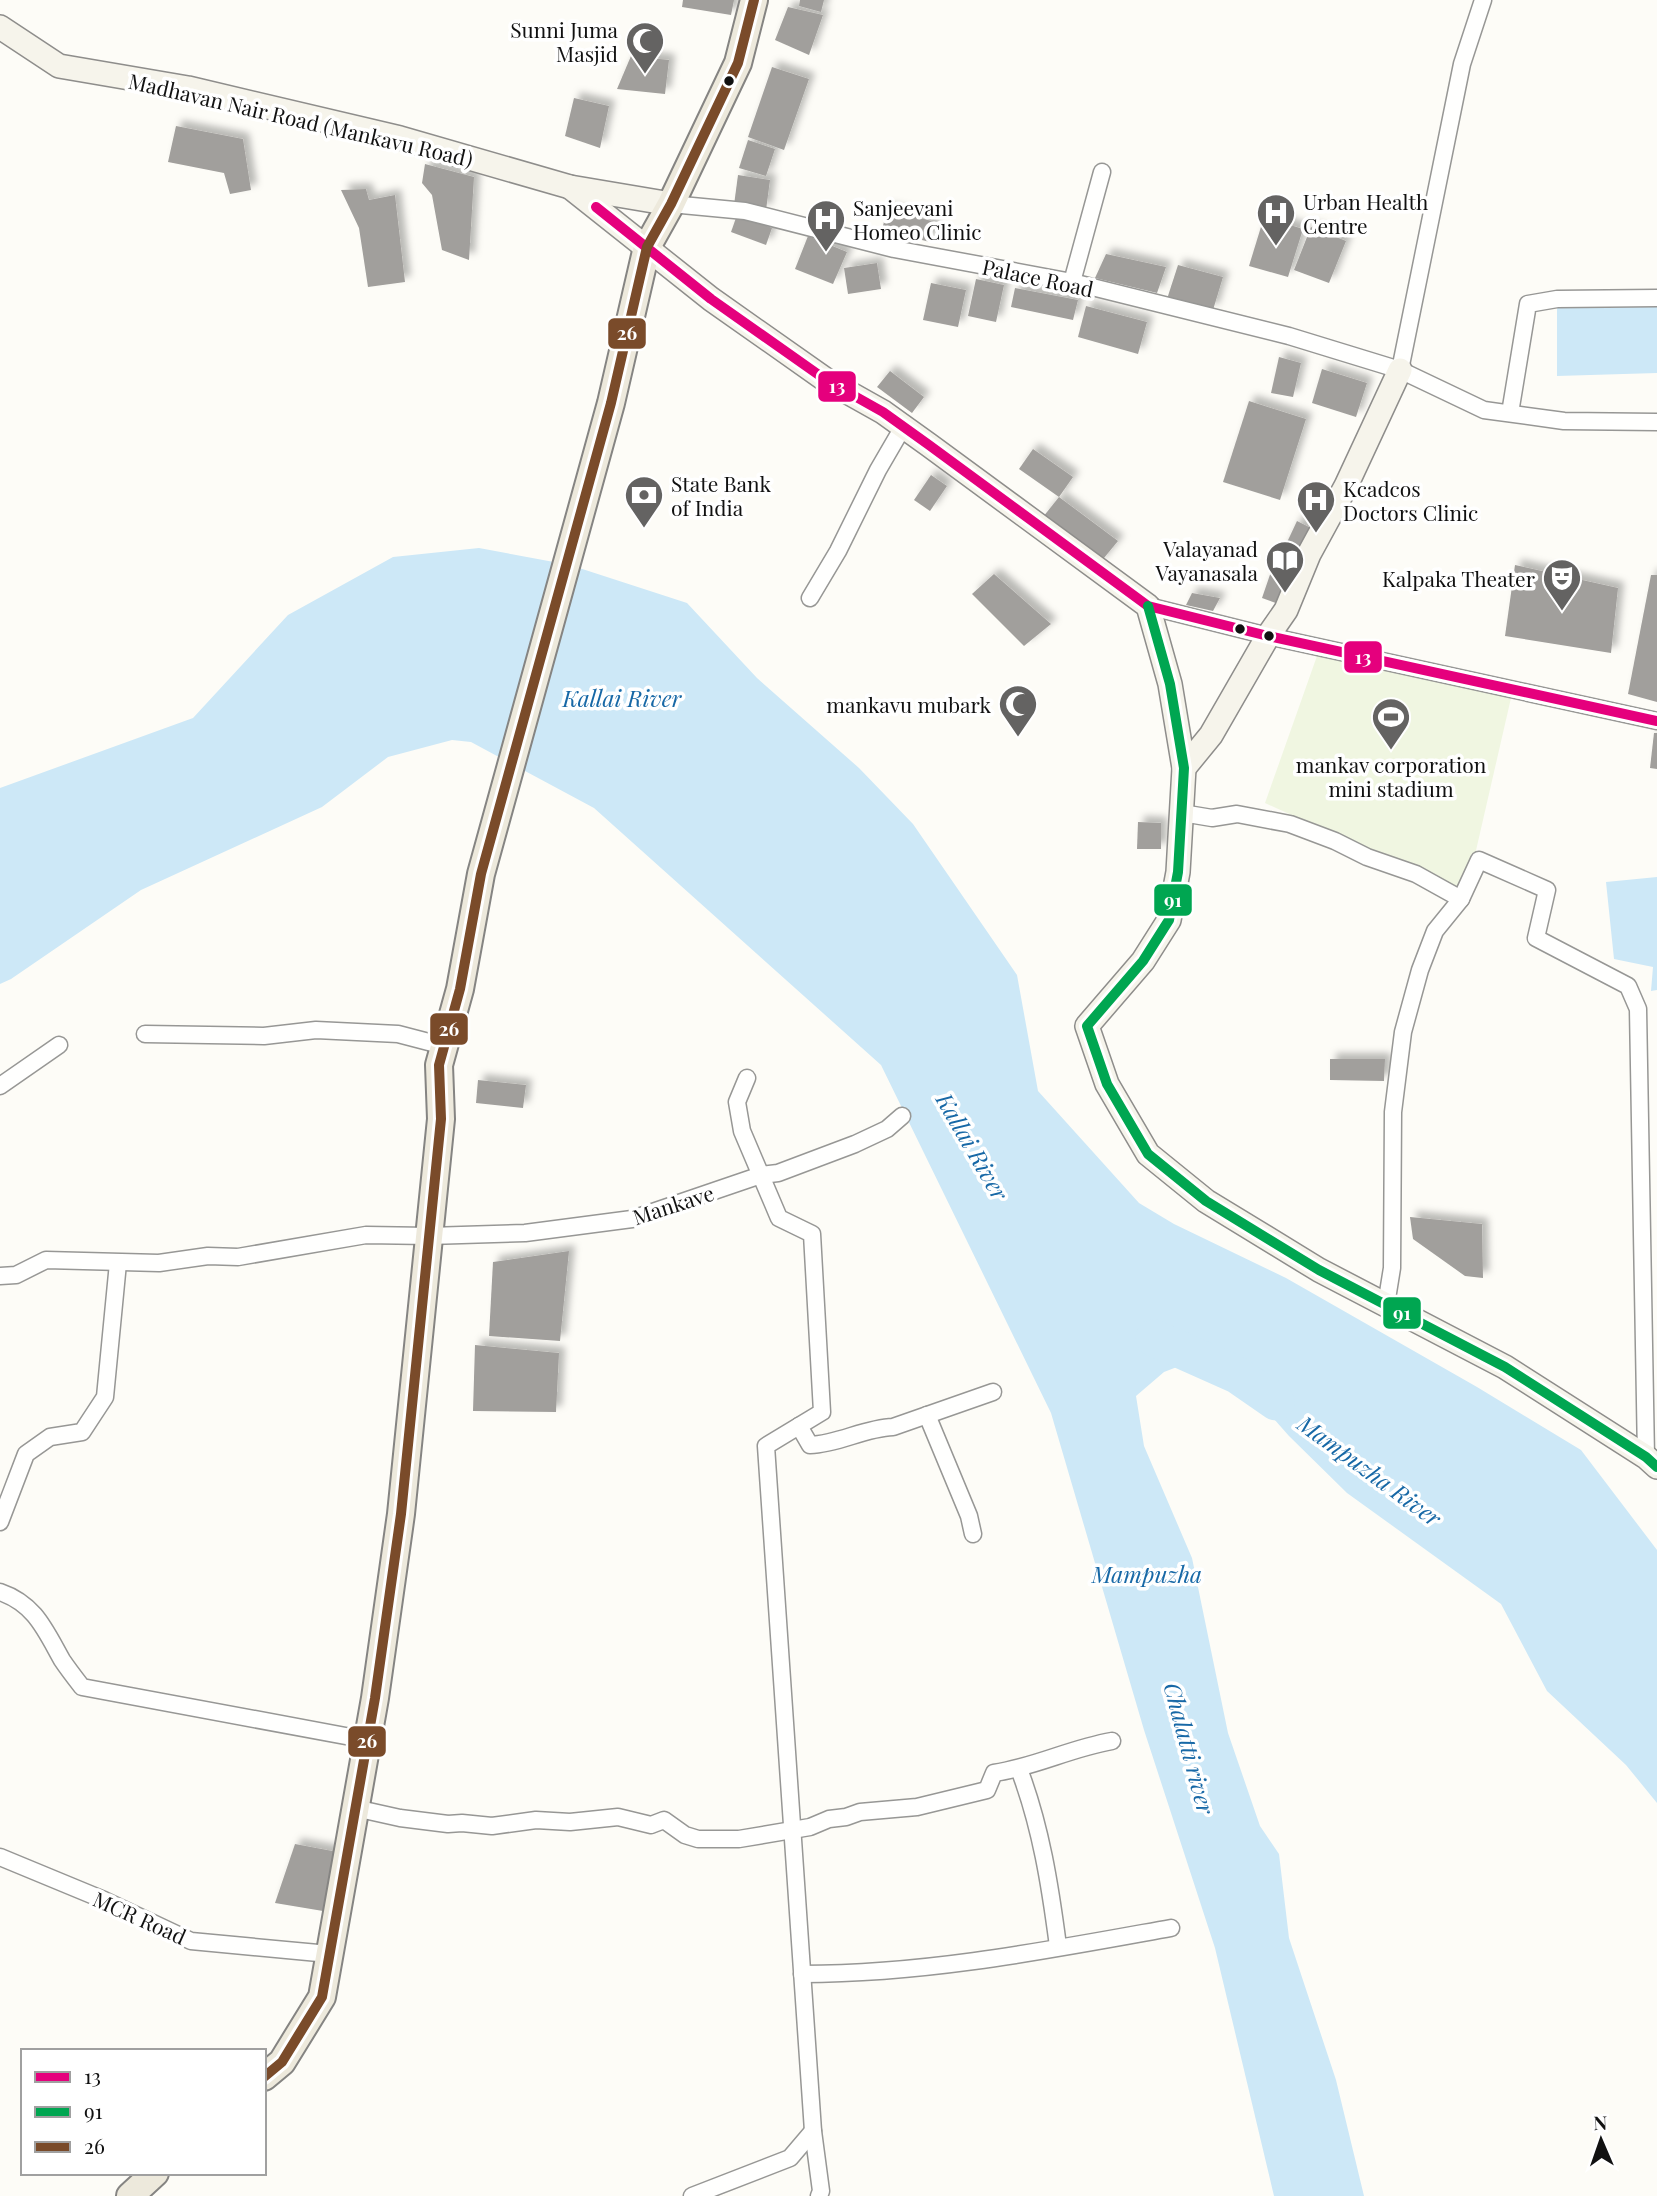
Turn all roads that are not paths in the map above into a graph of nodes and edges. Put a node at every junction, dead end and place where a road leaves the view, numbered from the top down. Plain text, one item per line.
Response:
1 (754, 0) edge
2 (1483, 0) edge
3 (0, 27) edge
4 (1102, 172) dead end
5 (570, 187) junction
6 (671, 204) junction
7 (647, 247) junction
8 (1072, 282) junction
9 (1657, 298) edge
10 (1400, 370) junction
11 (1510, 414) junction
12 (1657, 422) edge
13 (903, 427) junction
14 (810, 598) dead end
15 (1148, 606) junction
16 (1268, 636) junction
17 (1657, 721) edge
18 (1184, 768) junction
19 (1182, 813) junction
20 (1461, 899) junction
21 (145, 1034) dead end
22 (58, 1045) dead end
23 (444, 1046) junction
24 (747, 1078) dead end
25 (0, 1086) edge
26 (902, 1116) dead end
27 (761, 1175) junction
28 (429, 1237) junction
29 (118, 1263) junction
30 (0, 1276) edge
31 (1650, 1283) edge
32 (1386, 1305) junction
33 (993, 1392) dead end
34 (927, 1415) junction
35 (799, 1426) junction
36 (1652, 1462) edge
37 (0, 1522) edge
38 (973, 1534) dead end
39 (0, 1592) edge
40 (367, 1740) junction
41 (1112, 1741) dead end
42 (1019, 1769) junction
43 (355, 1808) junction
44 (792, 1830) junction
45 (0, 1857) edge
46 (1171, 1928) dead end
47 (1058, 1947) junction
48 (329, 1954) junction
49 (802, 1974) junction
50 (266, 2075) edge
51 (813, 2132) junction
52 (153, 2175) edge
53 (130, 2196) edge
54 (692, 2196) edge
55 (819, 2196) edge

1 - 6 main road
2 - 10 street
3 - 5 main road, Madhavan Nair Road (Mankavu Road)
4 - 8 street
5 - 6 main road, Madhavan Nair Road (Mankavu Road)
5 - 7 main road, Madhavan Nair Road (Mankavu Road)
6 - 7 main road
6 - 8 street, Palace Road
7 - 13 main road, Madhavan Nair Road (Mankavu Road)
7 - 23 main road
8 - 10 street, Palace Road
9 - 11 street
10 - 11 street, Palace Road
10 - 16 main road
11 - 12 street, Palace Road
13 - 14 street
13 - 15 main road, Madhavan Nair Road (Mankavu Road)
15 - 16 street
15 - 18 main road
16 - 17 street
16 - 18 main road
18 - 19 main road
19 - 20 street
19 - 32 main road
20 - 31 street
20 - 32 street
21 - 23 street
22 - 25 street
23 - 28 main road
24 - 27 street
26 - 27 street, Mankave
27 - 28 street, Mankave
27 - 35 street
28 - 29 street, Mankave
28 - 40 main road
29 - 30 street, Mankave
29 - 37 street
31 - 36 street
32 - 36 main road
33 - 34 street
34 - 35 street
34 - 38 street
35 - 44 street
39 - 40 street
40 - 43 main road
41 - 42 street
42 - 44 street
42 - 47 street
43 - 44 street
43 - 48 main road
44 - 49 street
45 - 48 street, MCR Road
46 - 47 street
47 - 49 street
48 - 50 main road
49 - 51 street
51 - 54 street
51 - 55 street
52 - 53 main road

